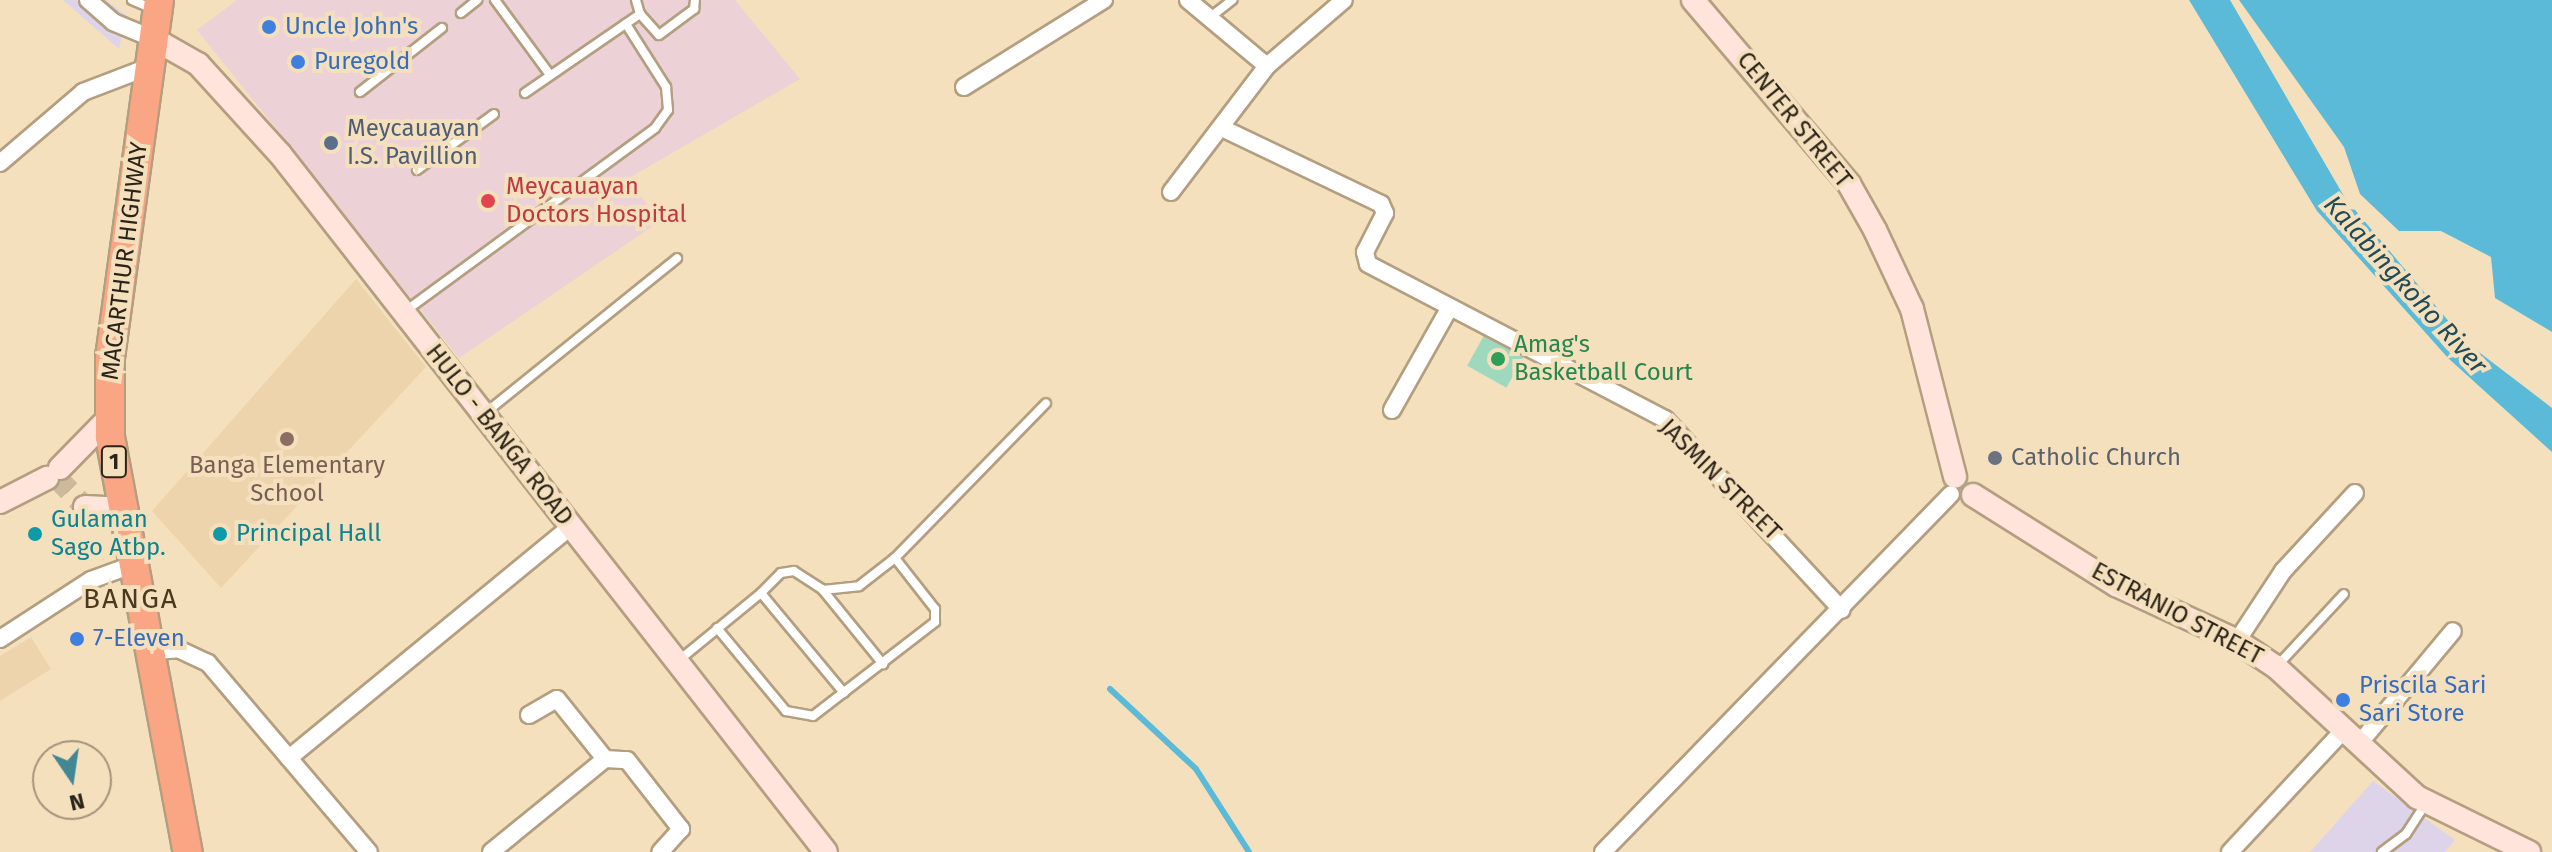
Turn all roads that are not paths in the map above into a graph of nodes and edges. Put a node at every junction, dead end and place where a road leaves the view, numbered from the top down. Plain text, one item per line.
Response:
1 (88, 0) edge
2 (477, 0) edge
3 (495, 0) edge
4 (636, 0) edge
5 (695, 0) edge
6 (1104, 0) edge
7 (1188, 0) edge
8 (1232, 0) edge
9 (1344, 0) edge
10 (1693, 0) edge
11 (149, 4) edge
12 (461, 13) dead end
13 (640, 14) junction
14 (1208, 19) junction
15 (626, 24) junction
16 (442, 28) dead end
17 (154, 39) junction
18 (1267, 66) junction
19 (148, 67) junction
20 (550, 75) junction
21 (964, 87) dead end
22 (360, 92) dead end
23 (525, 93) dead end
24 (494, 114) dead end
25 (1224, 129) junction
26 (0, 163) edge
27 (417, 170) dead end
28 (1171, 192) dead end
29 (677, 258) dead end
30 (1450, 307) junction
31 (403, 313) junction
32 (1046, 403) dead end
33 (1392, 410) dead end
34 (484, 415) junction
35 (110, 417) junction
36 (1960, 489) junction
37 (2355, 493) dead end
38 (0, 502) edge
39 (85, 507) tunnel mouth
40 (120, 509) junction
41 (571, 526) junction
42 (895, 558) junction
43 (129, 566) junction
44 (822, 589) junction
45 (761, 593) junction
46 (2344, 594) dead end
47 (1842, 610) junction
48 (717, 628) junction
49 (2453, 631) dead end
50 (0, 639) edge
51 (2237, 641) junction
52 (146, 652) junction
53 (678, 662) junction
54 (883, 664) junction
55 (2276, 667) junction
56 (844, 693) junction
57 (529, 715) dead end
58 (2351, 738) junction
59 (289, 758) junction
60 (605, 759) junction
61 (2428, 802) junction
62 (188, 852) edge
63 (369, 852) edge
64 (491, 852) edge
65 (660, 852) edge
66 (826, 852) edge
67 (1603, 852) edge
68 (2230, 852) edge
69 (2382, 852) edge
70 (2529, 852) edge

1 - 17 street
2 - 12 lane
3 - 20 lane
4 - 13 lane
5 - 13 lane
6 - 21 street
7 - 14 street
8 - 14 lane
9 - 18 street
10 - 36 street, CENTER STREET
11 - 17 highway, MACARTHUR HIGHWAY / 1
13 - 15 lane
14 - 18 street
15 - 20 lane
15 - 31 lane
16 - 22 lane
17 - 19 highway, MACARTHUR HIGHWAY / 1
17 - 31 street, HULO - BANGA ROAD
18 - 25 street
19 - 26 street
19 - 35 highway, MACARTHUR HIGHWAY / 1
20 - 23 lane
24 - 27 lane
25 - 28 street
25 - 30 street, JASMIN STREET
29 - 34 lane
30 - 33 street
30 - 47 street, JASMIN STREET
31 - 34 street, HULO - BANGA ROAD
32 - 42 lane
34 - 41 street, HULO - BANGA ROAD
35 - 38 street
35 - 40 highway, MACARTHUR HIGHWAY / 1
36 - 47 street
36 - 51 street, ESTRANIO STREET
37 - 51 street
39 - 40 street
40 - 43 highway, MACARTHUR HIGHWAY / 1
41 - 53 street, HULO - BANGA ROAD
41 - 59 street
42 - 44 lane
42 - 54 lane
43 - 50 street
43 - 52 highway, MACARTHUR HIGHWAY / 1
44 - 45 lane
44 - 54 lane
45 - 48 lane
45 - 56 lane
46 - 55 lane
47 - 67 street
48 - 53 lane
48 - 56 lane
49 - 58 street
51 - 55 street, ESTRANIO STREET
52 - 59 street
52 - 62 highway, MACARTHUR HIGHWAY / 1
53 - 66 street, HULO - BANGA ROAD
54 - 56 lane
55 - 58 street, ESTRANIO STREET
57 - 60 street
58 - 61 street, ESTRANIO STREET
58 - 68 street
59 - 63 street
60 - 64 street
60 - 65 street
61 - 69 lane
61 - 70 street, ESTRANIO STREET

